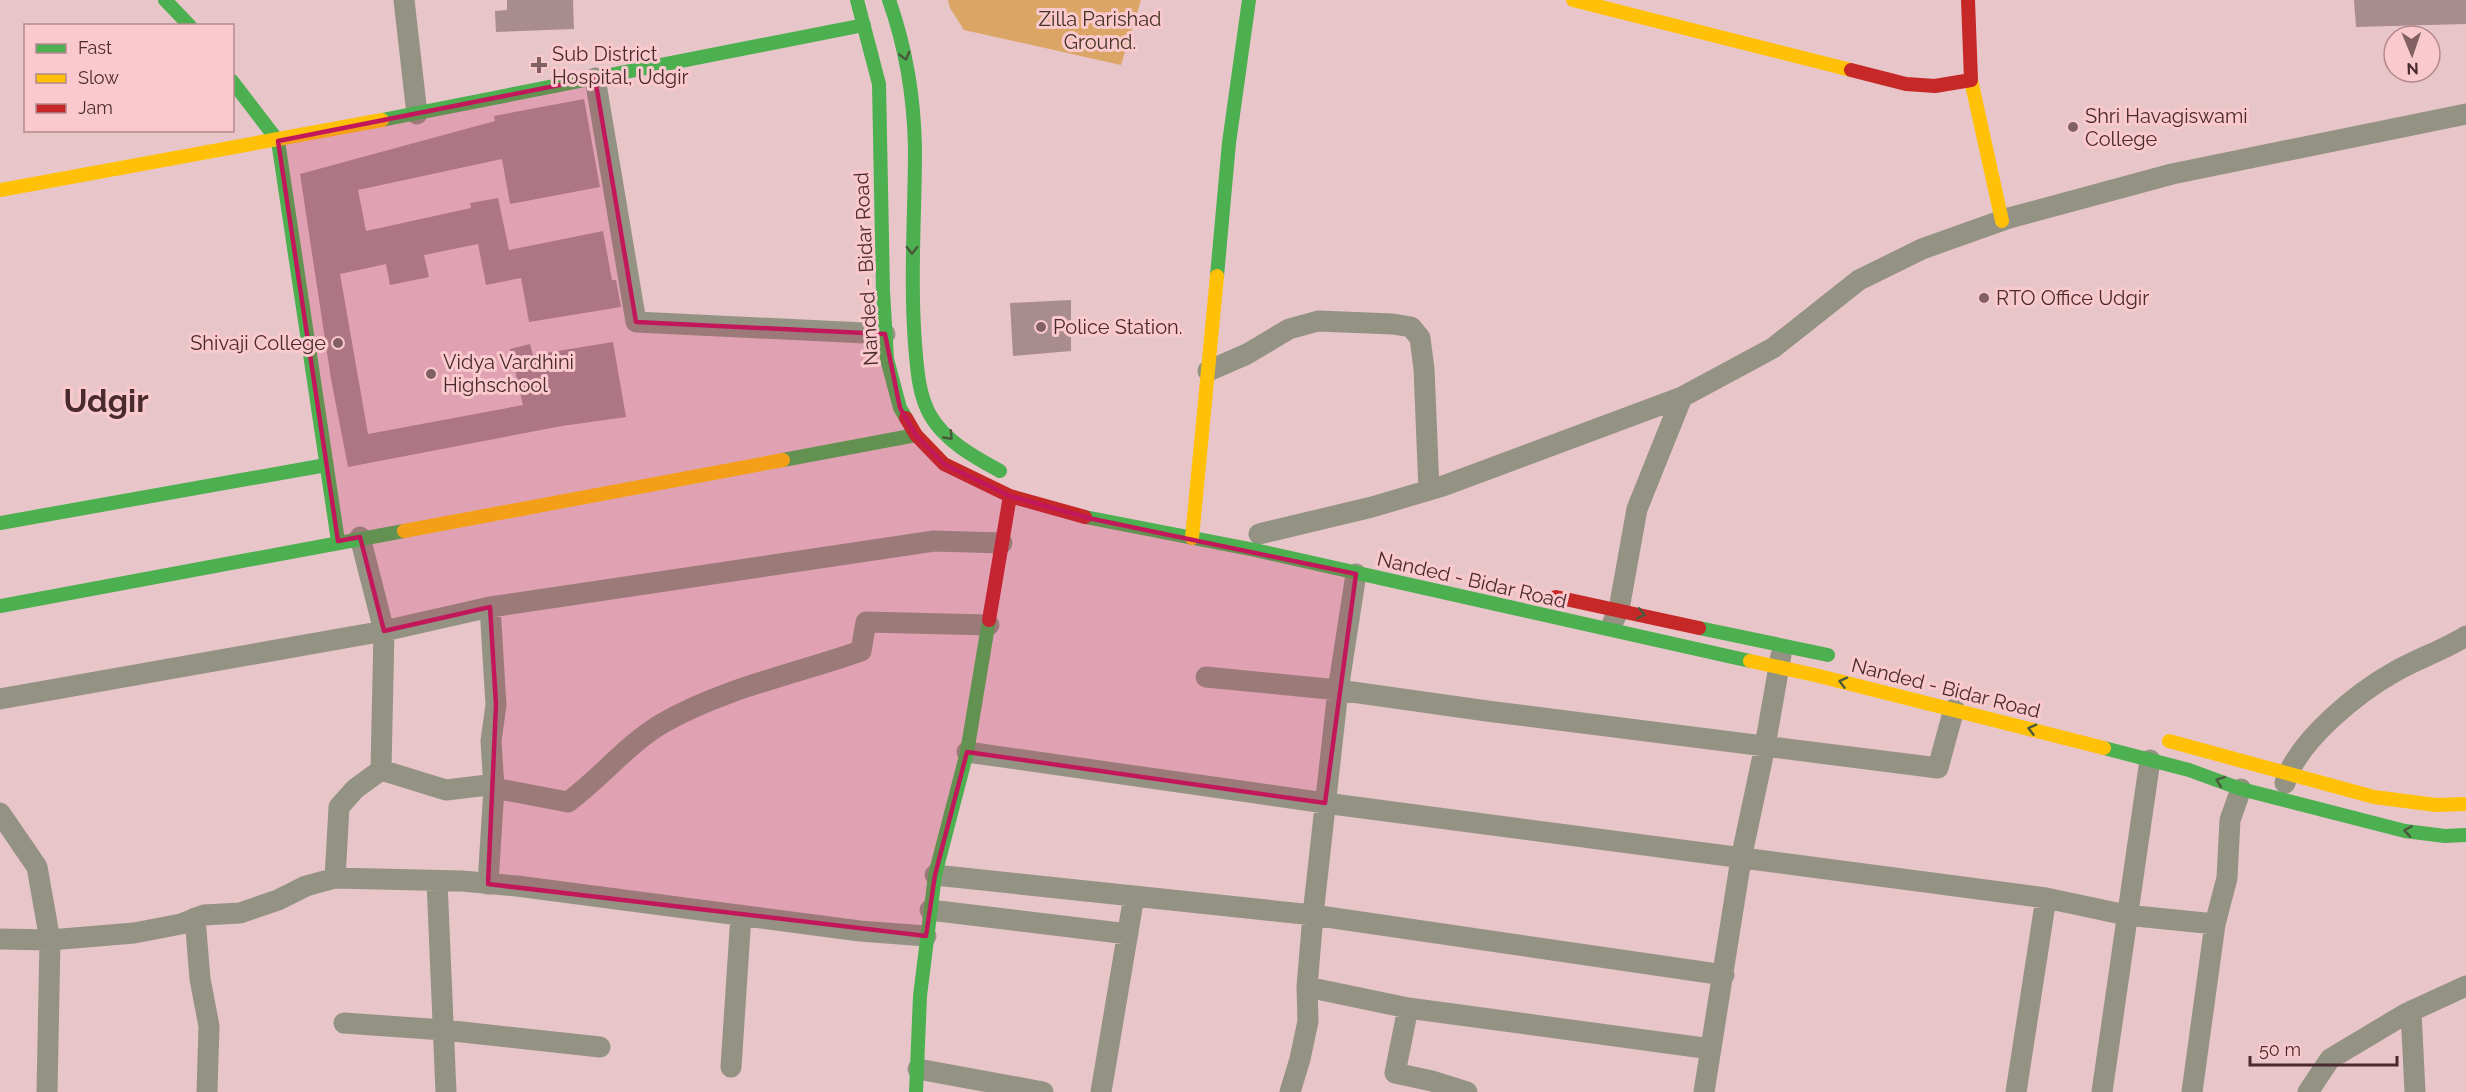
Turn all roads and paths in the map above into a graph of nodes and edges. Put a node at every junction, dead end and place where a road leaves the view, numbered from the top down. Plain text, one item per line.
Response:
1 (165, 0) edge
2 (404, 0) edge
3 (857, 0) edge
4 (889, 0) edge
5 (1249, 0) edge
6 (1573, 0) edge
7 (1968, 0) edge
8 (188, 24) edge
9 (864, 25) junction
10 (596, 78) junction
11 (1971, 80) junction
12 (234, 84) edge
13 (417, 114) junction
14 (2466, 114) edge
15 (278, 141) junction
16 (0, 190) edge
17 (2001, 221) junction
18 (885, 334) junction
19 (1208, 371) junction
20 (1682, 397) junction
21 (916, 435) junction
22 (326, 465) junction
23 (1011, 476) dead end
24 (1429, 490) junction
25 (1010, 496) junction
26 (0, 523) edge
27 (1253, 533) joint
28 (360, 537) junction
29 (1192, 538) junction
30 (338, 541) junction
31 (1292, 542) dead end
32 (1002, 543) junction
33 (1356, 574) junction
34 (1542, 594) dead end
35 (0, 606) edge
36 (490, 607) junction
37 (1619, 609) junction
38 (989, 625) junction
39 (384, 631) junction
40 (1609, 631) junction
41 (2466, 636) edge
42 (1783, 645) junction
43 (1845, 659) dead end
44 (1778, 667) junction
45 (1206, 677) dead end
46 (1338, 690) junction
47 (0, 699) edge
48 (1954, 709) junction
49 (2152, 737) dead end
50 (1765, 746) junction
51 (967, 752) junction
52 (2150, 760) junction
53 (381, 770) junction
54 (2288, 772) junction
55 (494, 788) junction
56 (2241, 789) junction
57 (2280, 798) junction
58 (1325, 804) junction
59 (2466, 804) edge
60 (0, 813) edge
61 (2466, 835) edge
62 (1741, 859) junction
63 (935, 875) junction
64 (335, 878) junction
65 (438, 880) junction
66 (488, 884) junction
67 (1134, 896) junction
68 (2046, 898) junction
69 (930, 910) junction
70 (741, 915) junction
71 (1313, 915) junction
72 (2126, 915) junction
73 (195, 918) junction
74 (2215, 924) junction
75 (1128, 934) junction
76 (926, 936) junction
77 (0, 939) edge
78 (50, 940) junction
79 (1724, 975) junction
80 (2466, 986) edge
81 (1306, 987) junction
82 (1408, 1008) junction
83 (2411, 1011) junction
84 (344, 1023) dead end
85 (444, 1030) junction
86 (600, 1047) dead end
87 (1711, 1049) junction
88 (731, 1067) dead end
89 (918, 1069) junction
90 (47, 1092) edge
91 (207, 1092) edge
92 (446, 1092) edge
93 (916, 1092) edge
94 (1043, 1092) edge
95 (1101, 1092) edge
96 (1290, 1092) edge
97 (1467, 1092) edge
98 (1704, 1092) edge
99 (2016, 1092) edge
100 (2102, 1092) edge
101 (2192, 1092) edge
102 (2308, 1092) edge
103 (2415, 1092) edge

1 - 8 main road
2 - 13 street
3 - 9 main road, Nanded - Bidar Road
4 -> 23 main road
5 - 19 main road
6 - 11 main road
7 - 11 main road
9 - 10 main road
9 - 18 main road, Nanded - Bidar Road
10 - 13 main road
10 - 18 street
11 - 17 main road
12 - 15 main road
13 - 15 main road
14 - 17 street
15 - 16 main road
15 - 22 main road
17 - 20 street
18 - 21 main road, Nanded - Bidar Road
19 - 24 street
19 - 29 main road
20 - 24 street
20 - 37 street
21 - 25 main road, Nanded - Bidar Road
21 - 28 main road
22 - 26 main road
22 - 30 main road
24 - 27 street
25 - 29 main road, Nanded - Bidar Road
25 - 32 main road
27 - 31 main road
28 - 30 main road
28 - 39 street
29 - 33 main road, Nanded - Bidar Road
30 - 35 main road
32 - 36 street
32 - 38 main road
33 - 40 main road, Nanded - Bidar Road
33 - 46 street
34 - 37 main road, Nanded - Bidar Road
36 - 39 street
36 - 55 street
37 - 40 street
37 -> 42 main road, Nanded - Bidar Road
38 - 51 main road
38 - 55 street
39 - 47 street
39 - 53 street
40 - 44 main road, Nanded - Bidar Road
41 - 54 street
42 - 43 main road, Nanded - Bidar Road
42 - 44 street
48 -> 44 main road, Nanded - Bidar Road
44 - 50 street
45 - 46 street
46 - 50 street
46 - 58 street
48 - 50 street
52 -> 48 main road, Nanded - Bidar Road
49 - 54 main road
50 - 62 street
51 - 58 street
51 - 63 main road
56 -> 52 main road, Nanded - Bidar Road
52 - 72 street
53 - 55 street
53 - 64 street
54 - 57 street
54 - 59 main road
55 - 66 street
56 - 57 main road, Nanded - Bidar Road
56 - 74 street
61 -> 57 main road, Nanded - Bidar Road
58 - 62 street
58 - 71 street
60 - 78 street
62 - 68 street
62 - 79 street
63 - 67 street
63 - 69 main road
64 - 65 street
64 - 73 street
65 - 66 street
65 - 85 street
66 - 70 street
67 - 71 street
67 - 75 street
68 - 72 street
68 - 99 street
69 - 75 street
69 - 76 main road
70 - 76 street
70 - 88 street
71 - 79 street
71 - 81 street
72 - 74 street
72 - 100 street
73 - 78 street
73 - 91 street
74 - 101 street
75 - 95 street
76 - 89 main road
77 - 78 street
78 - 90 street
79 - 87 street
80 - 83 street
81 - 82 street
81 - 96 street
82 - 87 street
82 - 97 street
83 - 102 street
83 - 103 street
84 - 85 street
85 - 86 street
85 - 92 street
87 - 98 street
89 - 93 main road
89 - 94 street

